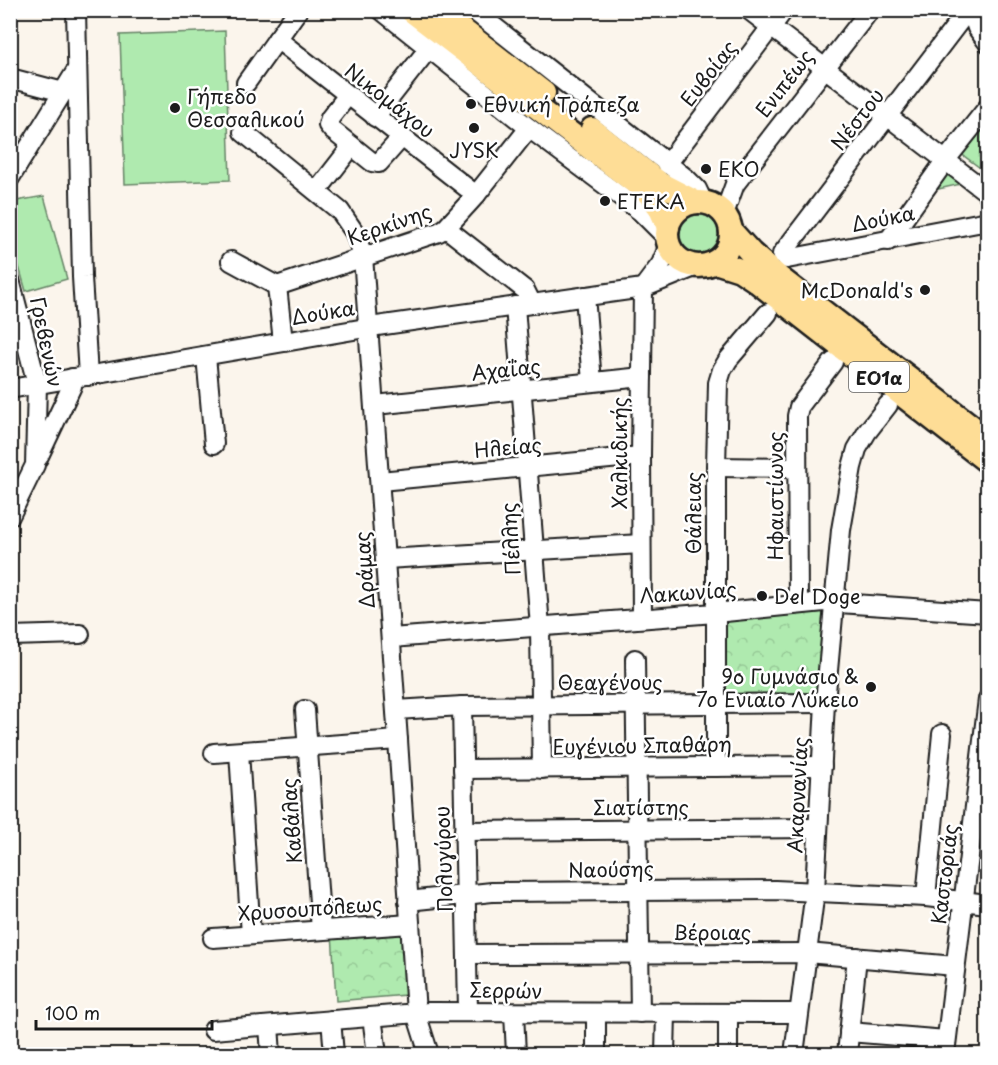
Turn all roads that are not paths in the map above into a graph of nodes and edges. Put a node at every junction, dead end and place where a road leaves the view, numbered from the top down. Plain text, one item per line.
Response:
1 (84, 10) edge
2 (298, 10) edge
3 (381, 10) edge
4 (410, 10) edge
5 (437, 10) edge
6 (749, 10) edge
7 (784, 10) edge
8 (870, 10) edge
9 (76, 11) edge
10 (975, 12) edge
11 (481, 20) edge
12 (771, 28) junction
13 (277, 39) junction
14 (987, 43) edge
15 (429, 48) junction
16 (824, 68) junction
17 (76, 71) junction
18 (10, 78) edge
19 (246, 84) dead end
20 (63, 92) junction
21 (348, 95) junction
22 (987, 107) edge
23 (375, 117) junction
24 (887, 118) junction
25 (529, 128) junction
26 (243, 132) dead end
27 (401, 138) junction
28 (352, 146) junction
29 (945, 161) junction
30 (667, 164) junction
31 (10, 178) edge
32 (317, 191) junction
33 (987, 193) edge
34 (476, 195) junction
35 (712, 211) junction
36 (987, 221) edge
37 (446, 228) junction
38 (668, 237) junction
39 (888, 241) junction
40 (363, 256) junction
41 (784, 256) joint
42 (231, 261) dead end
43 (706, 264) junction
44 (10, 280) edge
45 (278, 286) junction
46 (643, 288) junction
47 (585, 296) junction
48 (524, 305) junction
49 (768, 313) dead end
50 (369, 327) junction
51 (283, 342) junction
52 (206, 356) junction
53 (833, 362) dead end
54 (80, 377) junction
55 (642, 377) junction
56 (592, 382) junction
57 (37, 384) junction
58 (10, 389) edge
59 (522, 390) junction
60 (375, 405) junction
61 (888, 405) dead end
62 (987, 439) edge
63 (214, 444) dead end
64 (641, 456) junction
65 (987, 462) edge
66 (35, 465) junction
67 (528, 467) junction
68 (716, 467) junction
69 (797, 468) junction
70 (380, 481) junction
71 (10, 516) edge
72 (641, 544) junction
73 (534, 550) junction
74 (386, 559) junction
75 (835, 603) junction
76 (798, 604) junction
77 (987, 613) edge
78 (715, 614) junction
79 (642, 618) junction
80 (540, 627) junction
81 (80, 634) dead end
82 (10, 636) edge
83 (391, 638) junction
84 (635, 659) dead end
85 (717, 703) junction
86 (825, 703) junction
87 (462, 705) junction
88 (541, 705) junction
89 (636, 705) junction
90 (987, 707) edge
91 (305, 710) dead end
92 (396, 710) junction
93 (942, 734) dead end
94 (398, 740) junction
95 (308, 748) junction
96 (239, 752) junction
97 (214, 753) dead end
98 (822, 766) junction
99 (716, 767) junction
100 (636, 768) junction
101 (463, 769) junction
102 (542, 769) junction
103 (818, 828) junction
104 (637, 830) junction
105 (464, 831) junction
106 (638, 891) junction
107 (814, 891) junction
108 (467, 894) junction
109 (926, 897) junction
110 (408, 901) junction
111 (963, 901) junction
112 (987, 904) edge
113 (410, 924) junction
114 (321, 930) junction
115 (251, 935) junction
116 (213, 938) dead end
117 (807, 953) junction
118 (468, 954) junction
119 (639, 955) junction
120 (857, 957) junction
121 (955, 966) junction
122 (468, 1011) junction
123 (416, 1012) junction
124 (514, 1013) junction
125 (596, 1013) junction
126 (640, 1013) junction
127 (666, 1013) junction
128 (728, 1013) junction
129 (798, 1013) junction
130 (372, 1017) junction
131 (331, 1020) junction
132 (269, 1026) junction
133 (213, 1030) dead end
134 (849, 1032) junction
135 (945, 1047) edge
136 (271, 1054) edge
137 (334, 1054) edge
138 (377, 1054) edge
139 (429, 1054) edge
140 (516, 1054) edge
141 (596, 1054) edge
142 (665, 1054) edge
143 (728, 1054) edge
144 (794, 1054) edge
145 (847, 1054) edge

1 - 9 street
2 - 13 street
3 - 15 street
4 - 38 main road, ΕΟ1α
5 - 11 main road, ΕΟ1α
6 - 12 street
7 - 12 street, Ευβοίας
8 - 16 street, Ενιπέως
9 - 17 street
10 - 14 street
10 - 24 street, Νέστου
11 - 30 street
11 - 35 main road, ΕΟ1α
12 - 16 street
12 - 30 street, Ευβοίας
13 - 19 street
13 - 21 street, Νικομάχου
15 - 23 street
15 - 25 street
16 - 24 street
16 - 35 street, Ενιπέως
17 - 20 street
17 - 54 street
18 - 20 street
20 - 31 street
21 - 23 street, Νικομάχου
21 - 28 street
22 - 29 street
23 - 27 street, Νικομάχου
24 - 29 street
24 - 41 street, Νέστου
25 - 34 street, Κερκίνης
25 - 38 street
26 - 32 street, Δράμας
27 - 28 street
27 - 34 street, Νικομάχου
28 - 32 street
29 - 33 street
29 - 39 street
30 - 35 street
32 - 40 street, Δράμας
34 - 37 street, Κερκίνης
35 - 38 main road
35 - 43 main road
35 - 62 main road, ΕΟ1α
36 - 39 street, Δούκα
37 - 40 street, Κερκίνης
37 - 48 street
38 - 43 main road, ΕΟ1α
38 - 46 street
39 - 41 street, Δούκα
40 - 45 street, Κερκίνης
40 - 50 street, Δράμας
42 - 45 street
43 - 46 street, Δούκα
43 - 65 main road, ΕΟ1α
44 - 57 street, Γρεβενών
45 - 51 street
46 - 47 street, Δούκα
46 - 55 street, Χαλκιδικής
47 - 48 street, Δούκα
47 - 56 street
48 - 50 street, Δούκα
48 - 59 street, Πέλλης
49 - 68 street, Θάλειας
50 - 51 street, Δούκα
50 - 60 street, Δράμας
51 - 52 street, Δούκα
52 - 54 street, Δούκα
52 - 63 street
53 - 69 street, Ηφαιστίωνος
54 - 57 street, Δούκα
54 - 66 street
55 - 56 street, Αχαΐας
55 - 64 street, Χαλκιδικής
56 - 59 street, Αχαΐας
57 - 58 street, Δούκα
57 - 66 street, Γρεβενών
59 - 60 street, Αχαΐας
59 - 67 street, Πέλλης
60 - 70 street, Δράμας
61 - 75 street, Ακαρνανίας
64 - 67 street, Ηλείας
64 - 72 street, Χαλκιδικής
66 - 71 street, Γρεβενών
67 - 70 street, Ηλείας
67 - 73 street, Πέλλης
68 - 69 street
68 - 78 street, Θάλειας
69 - 76 street, Ηφαιστίωνος
70 - 74 street, Δράμας
72 - 73 street
72 - 79 street, Χαλκιδικής
73 - 74 street
73 - 80 street, Πέλλης
74 - 83 street, Δράμας
75 - 76 street, Λακωνίας
75 - 77 street, Λακωνίας
75 - 86 street, Ακαρνανίας
76 - 78 street, Λακωνίας
78 - 79 street, Λακωνίας
78 - 85 street, Θάλειας
79 - 80 street, Λακωνίας
80 - 83 street, Λακωνίας
80 - 88 street, Πέλλης
81 - 82 street
83 - 92 street, Δράμας
84 - 89 street
85 - 86 street, Θεαγένους
85 - 89 street, Θεαγένους
85 - 99 street, Θάλειας
86 - 98 street, Ακαρνανίας
87 - 88 street, Θεαγένους
87 - 92 street, Θεαγένους
87 - 101 street, Πολυγύρου
88 - 89 street, Θεαγένους
88 - 102 street, Πέλλης
89 - 100 street
90 - 111 street, Καστοριάς
91 - 95 street, Καβάλας
92 - 94 street, Δράμας
93 - 109 street
94 - 95 street
94 - 110 street, Δράμας
95 - 96 street
95 - 114 street, Καβάλας
96 - 97 street
96 - 115 street
98 - 99 street, Ευγένιου Σπαθάρη
98 - 103 street, Ακαρνανίας
99 - 100 street, Ευγένιου Σπαθάρη
100 - 102 street, Ευγένιου Σπαθάρη
100 - 104 street
101 - 102 street, Ευγένιου Σπαθάρη
101 - 105 street, Πολυγύρου
103 - 104 street, Σιατίστης
103 - 107 street, Ακαρνανίας
104 - 105 street, Σιατίστης
104 - 106 street
105 - 108 street, Πολυγύρου
106 - 107 street, Ναούσης
106 - 108 street, Ναούσης
106 - 119 street
107 - 109 street, Ναούσης
107 - 117 street, Ακαρνανίας
108 - 110 street, Ναούσης
108 - 118 street, Πολυγύρου
109 - 111 street, Ναούσης
110 - 113 street, Δράμας
111 - 112 street, Ναούσης
111 - 121 street, Καστοριάς
113 - 114 street, Χρυσουπόλεως
113 - 123 street, Δράμας
114 - 115 street, Χρυσουπόλεως
115 - 116 street, Χρυσουπόλεως
117 - 119 street, Βέροιας
117 - 120 street, Βέροιας
117 - 129 street, Ακαρνανίας
118 - 119 street, Βέροιας
118 - 122 street, Πολυγύρου
119 - 126 street
120 - 121 street, Βέροιας
120 - 134 street
121 - 135 street, Καστοριάς
122 - 123 street, Σερρών
122 - 124 street, Σερρών
123 - 130 street, Σερρών
123 - 139 street, Δράμας
124 - 125 street, Σερρών
124 - 140 street
125 - 126 street, Σερρών
125 - 141 street
126 - 127 street, Σερρών
127 - 128 street, Σερρών
127 - 142 street
128 - 129 street, Σερρών
128 - 143 street
129 - 144 street, Ακαρνανίας
130 - 131 street, Σερρών
130 - 138 street
131 - 132 street, Σερρών
131 - 137 street
132 - 133 street, Σερρών
132 - 136 street
134 - 135 street
134 - 145 street

